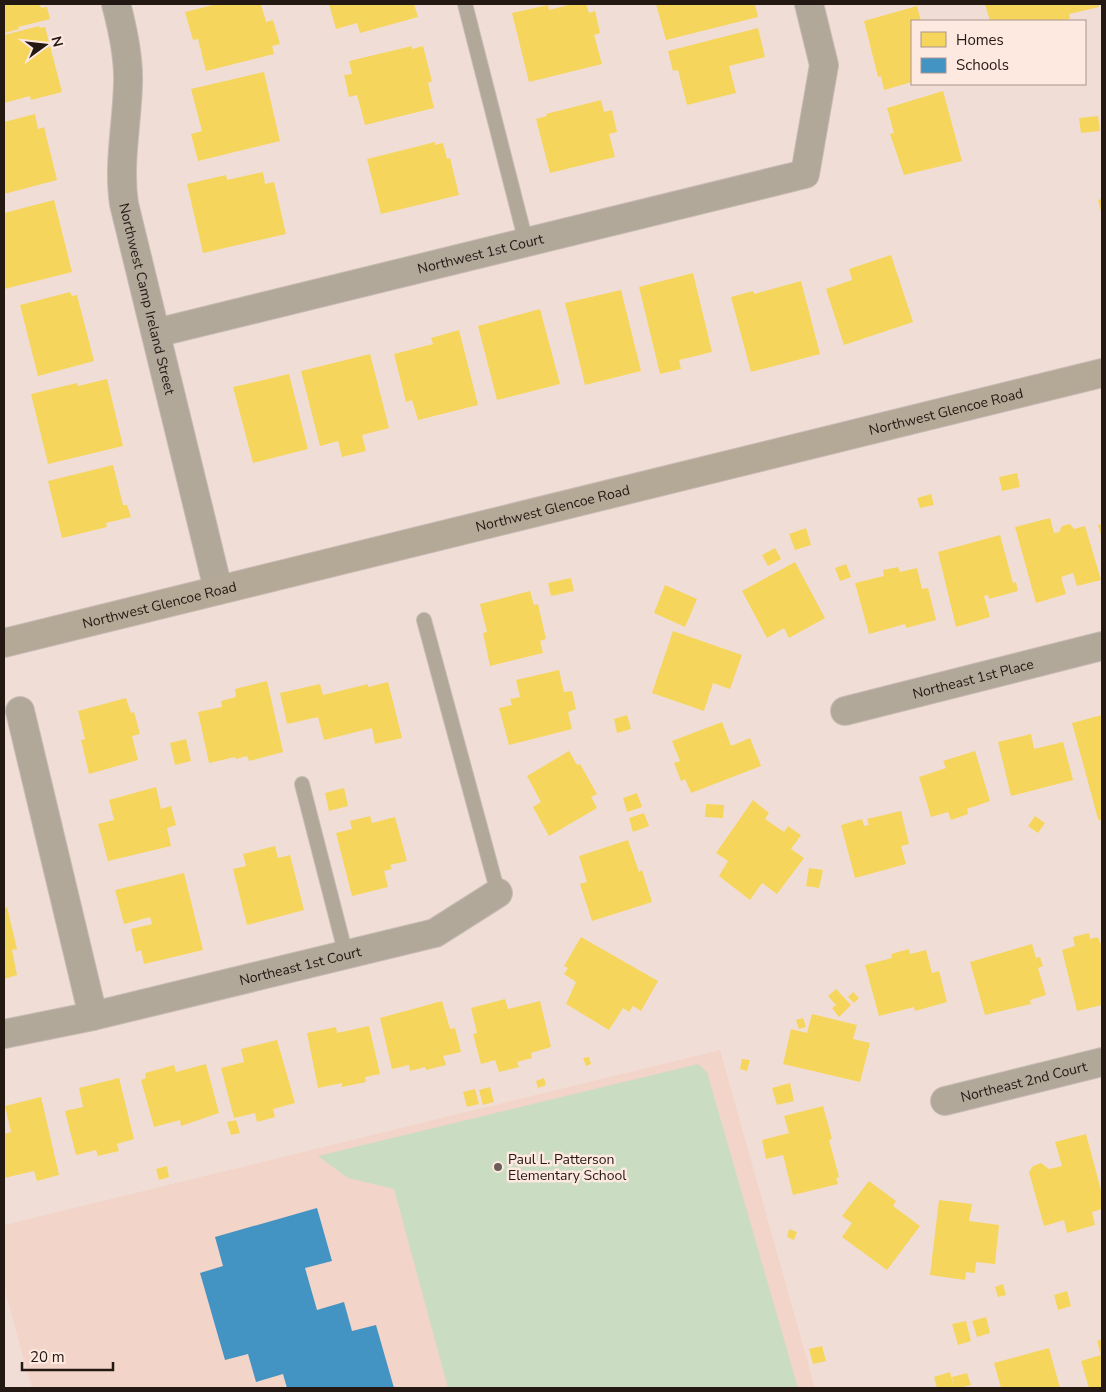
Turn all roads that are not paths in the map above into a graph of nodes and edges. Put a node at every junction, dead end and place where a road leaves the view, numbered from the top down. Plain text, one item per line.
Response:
1 (116, 4) edge
2 (465, 4) edge
3 (809, 4) edge
4 (526, 242) junction
5 (156, 333) junction
6 (1102, 373) edge
7 (218, 589) junction
8 (424, 620) dead end
9 (4, 643) edge
10 (1102, 646) edge
11 (20, 711) dead end
12 (846, 711) dead end
13 (302, 784) dead end
14 (498, 893) joint
15 (346, 955) junction
16 (93, 1016) junction
17 (4, 1034) edge
18 (1102, 1062) edge
19 (945, 1102) dead end

1 - 5 street, Northwest Camp Ireland Street
2 - 4 lane
3 - 4 street, Northwest 1st Court
4 - 5 street, Northwest 1st Court
5 - 7 street, Northwest Camp Ireland Street
6 - 7 main road, Northwest Glencoe Road
7 - 9 main road, Northwest Glencoe Road
8 - 14 lane
10 - 12 street, Northeast 1st Place
11 - 16 street
13 - 15 lane
14 - 15 street, Northeast 1st Court
15 - 16 street, Northeast 1st Court
16 - 17 street, Northeast 1st Court
18 - 19 street, Northeast 2nd Court

